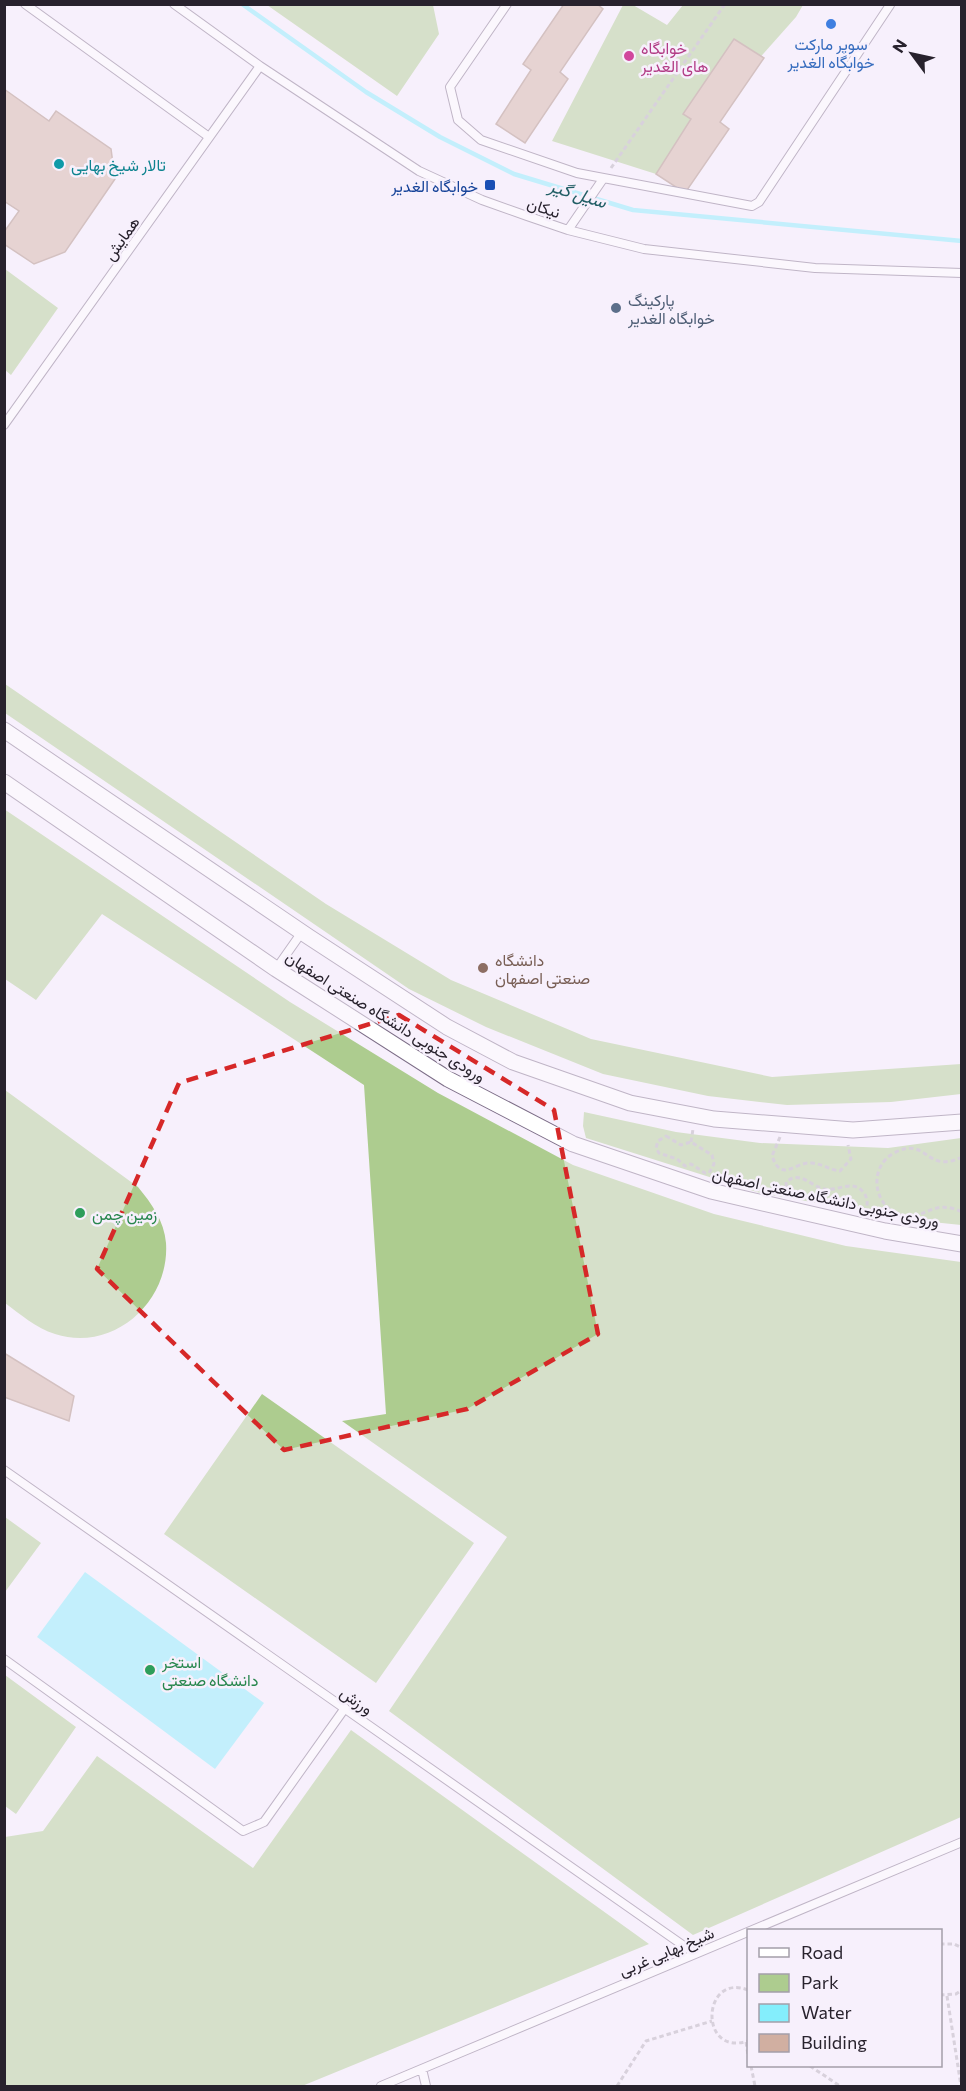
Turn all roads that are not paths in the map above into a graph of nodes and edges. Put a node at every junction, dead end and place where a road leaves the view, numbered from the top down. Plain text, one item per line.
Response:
1 (25, 4) edge
2 (174, 4) edge
3 (507, 4) edge
4 (890, 5) edge
5 (260, 66) junction
6 (209, 137) junction
7 (603, 179) junction
8 (568, 230) junction
9 (962, 273) edge
10 (4, 425) edge
11 (4, 730) edge
12 (4, 782) edge
13 (302, 932) junction
14 (276, 969) junction
15 (962, 1122) edge
16 (962, 1244) edge
17 (4, 1470) edge
18 (4, 1659) edge
19 (345, 1708) junction
20 (962, 1842) edge
21 (752, 1929) edge
22 (747, 1931) edge
23 (694, 1953) junction
24 (422, 2069) junction
25 (381, 2086) edge
26 (426, 2086) edge

1 - 6 lane
2 - 5 lane, نیکان
3 - 7 lane
4 - 7 lane
5 - 6 lane, همایش
5 - 8 lane, نیکان
6 - 10 lane, همایش
7 - 8 lane
8 - 9 lane, نیکان
11 - 13 street, ورودی جنوبی دانشگاه صنعتی اصفهان
12 - 14 street, ورودی جنوبی دانشگاه صنعتی اصفهان
13 - 14 lane
13 - 15 street, ورودی جنوبی دانشگاه صنعتی اصفهان
14 - 16 street, ورودی جنوبی دانشگاه صنعتی اصفهان
17 - 19 lane, ورزش
18 - 19 lane
19 - 23 lane, ورزش
20 - 21 lane, شیخ بهایی غربی
22 - 23 lane, شیخ بهایی غربی
23 - 24 lane, شیخ بهایی غربی
24 - 25 lane, شیخ بهایی غربی
24 - 26 lane

